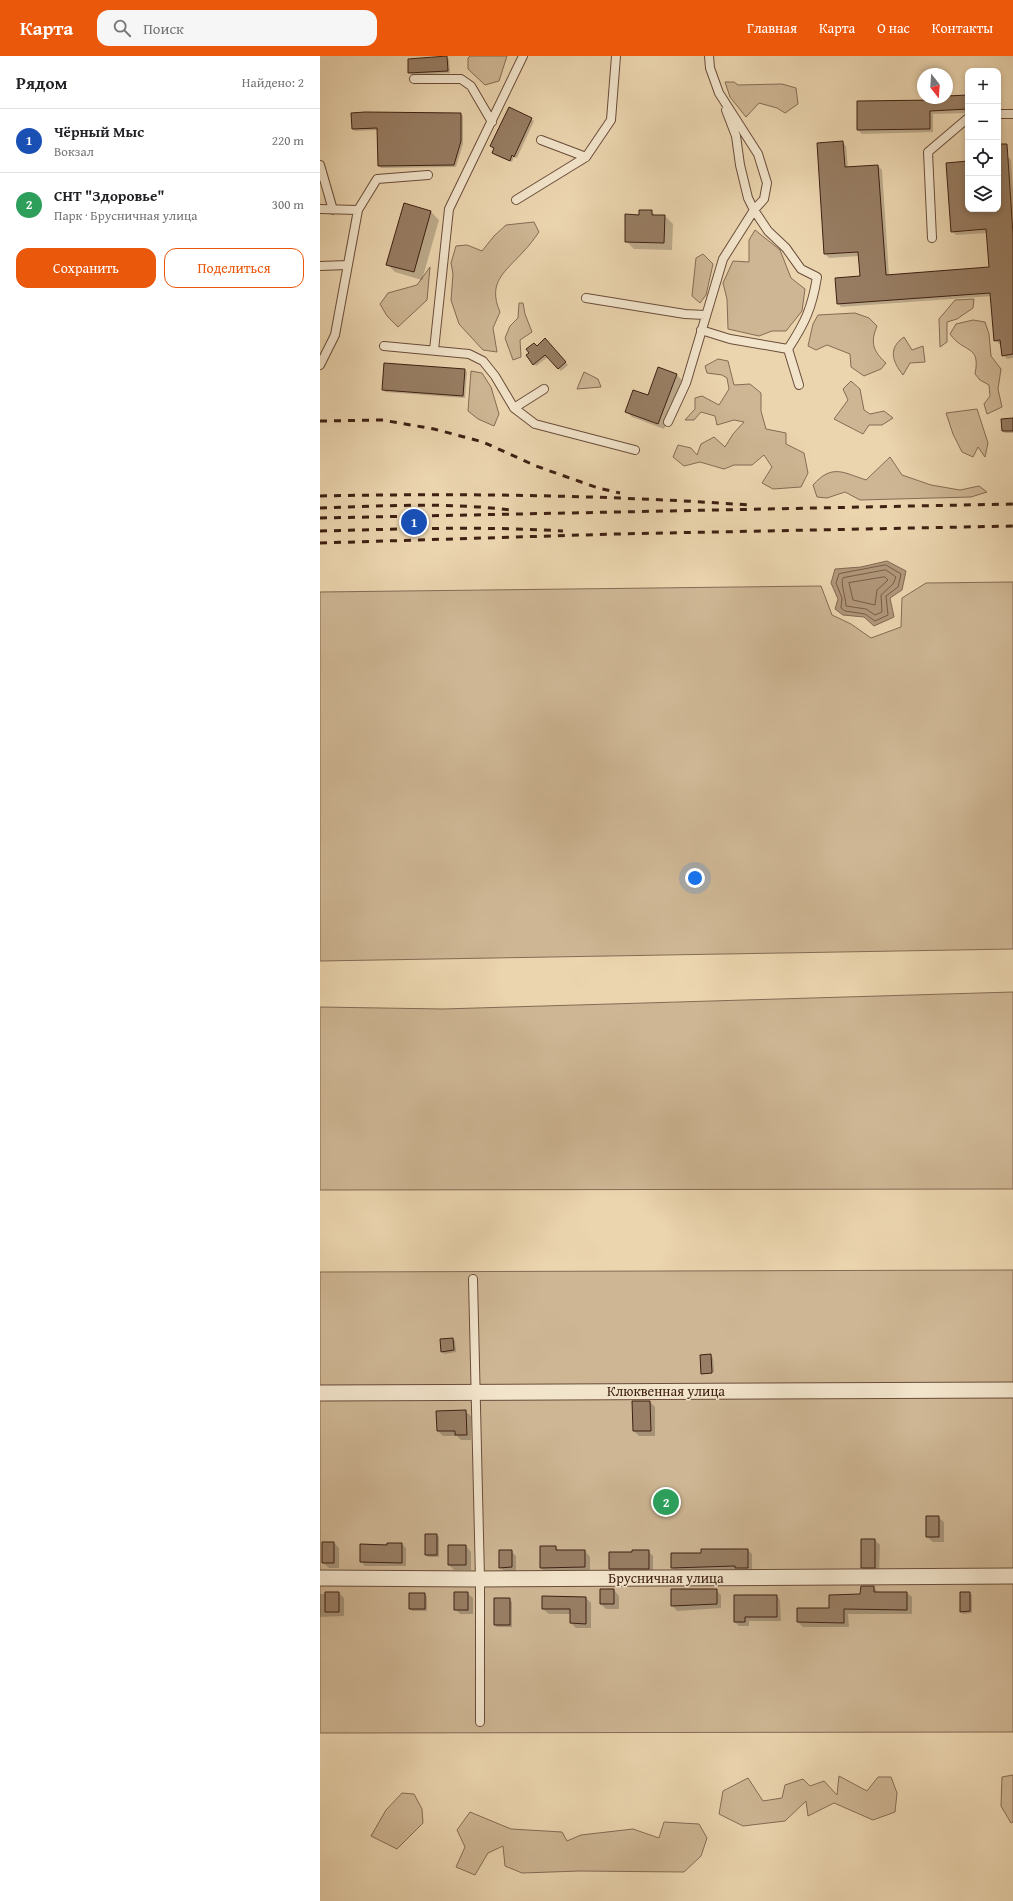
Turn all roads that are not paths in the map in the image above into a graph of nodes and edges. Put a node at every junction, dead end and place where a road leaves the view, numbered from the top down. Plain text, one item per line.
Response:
1 (524, 56) edge
2 (616, 56) edge
3 (709, 56) edge
4 (414, 79) dead end
5 (719, 93) junction
6 (1001, 114) edge
7 (1013, 114) edge
8 (965, 121) edge
9 (492, 122) junction
10 (541, 140) dead end
11 (586, 157) junction
12 (320, 165) edge
13 (428, 175) dead end
14 (516, 200) dead end
15 (320, 210) edge
16 (333, 210) junction
17 (358, 210) junction
18 (754, 210) junction
19 (932, 238) dead end
20 (348, 265) junction
21 (320, 266) edge
22 (586, 298) dead end
23 (705, 315) junction
24 (701, 330) junction
25 (384, 346) dead end
26 (788, 349) junction
27 (434, 350) junction
28 (320, 365) edge
29 (798, 385) dead end
30 (544, 390) dead end
31 (514, 408) junction
32 (668, 422) dead end
33 (635, 450) dead end
34 (473, 1279) dead end
35 (1013, 1390) edge
36 (477, 1392) junction
37 (320, 1393) edge
38 (1013, 1576) edge
39 (320, 1578) edge
40 (480, 1579) junction
41 (480, 1722) dead end

1 - 9 lane
2 - 11 lane
3 - 5 lane
4 - 9 lane
5 - 18 lane
5 - 18 lane
6 - 7 lane
8 - 19 lane
9 - 27 lane
10 - 11 lane
11 - 14 lane
12 - 16 lane
13 - 17 lane
15 - 16 lane
16 - 17 lane
17 - 20 lane
18 - 23 lane
18 - 26 lane
20 - 21 lane
20 - 28 lane
22 - 23 lane
23 - 24 lane
24 - 26 lane
24 - 32 lane
25 - 27 lane
26 - 29 lane
27 - 31 lane
30 - 31 lane
31 - 33 lane
34 - 36 lane
35 - 36 street, Клюквенная улица
36 - 37 street, Клюквенная улица
36 - 40 lane
38 - 40 street, Брусничная улица
39 - 40 street, Брусничная улица
40 - 41 lane

